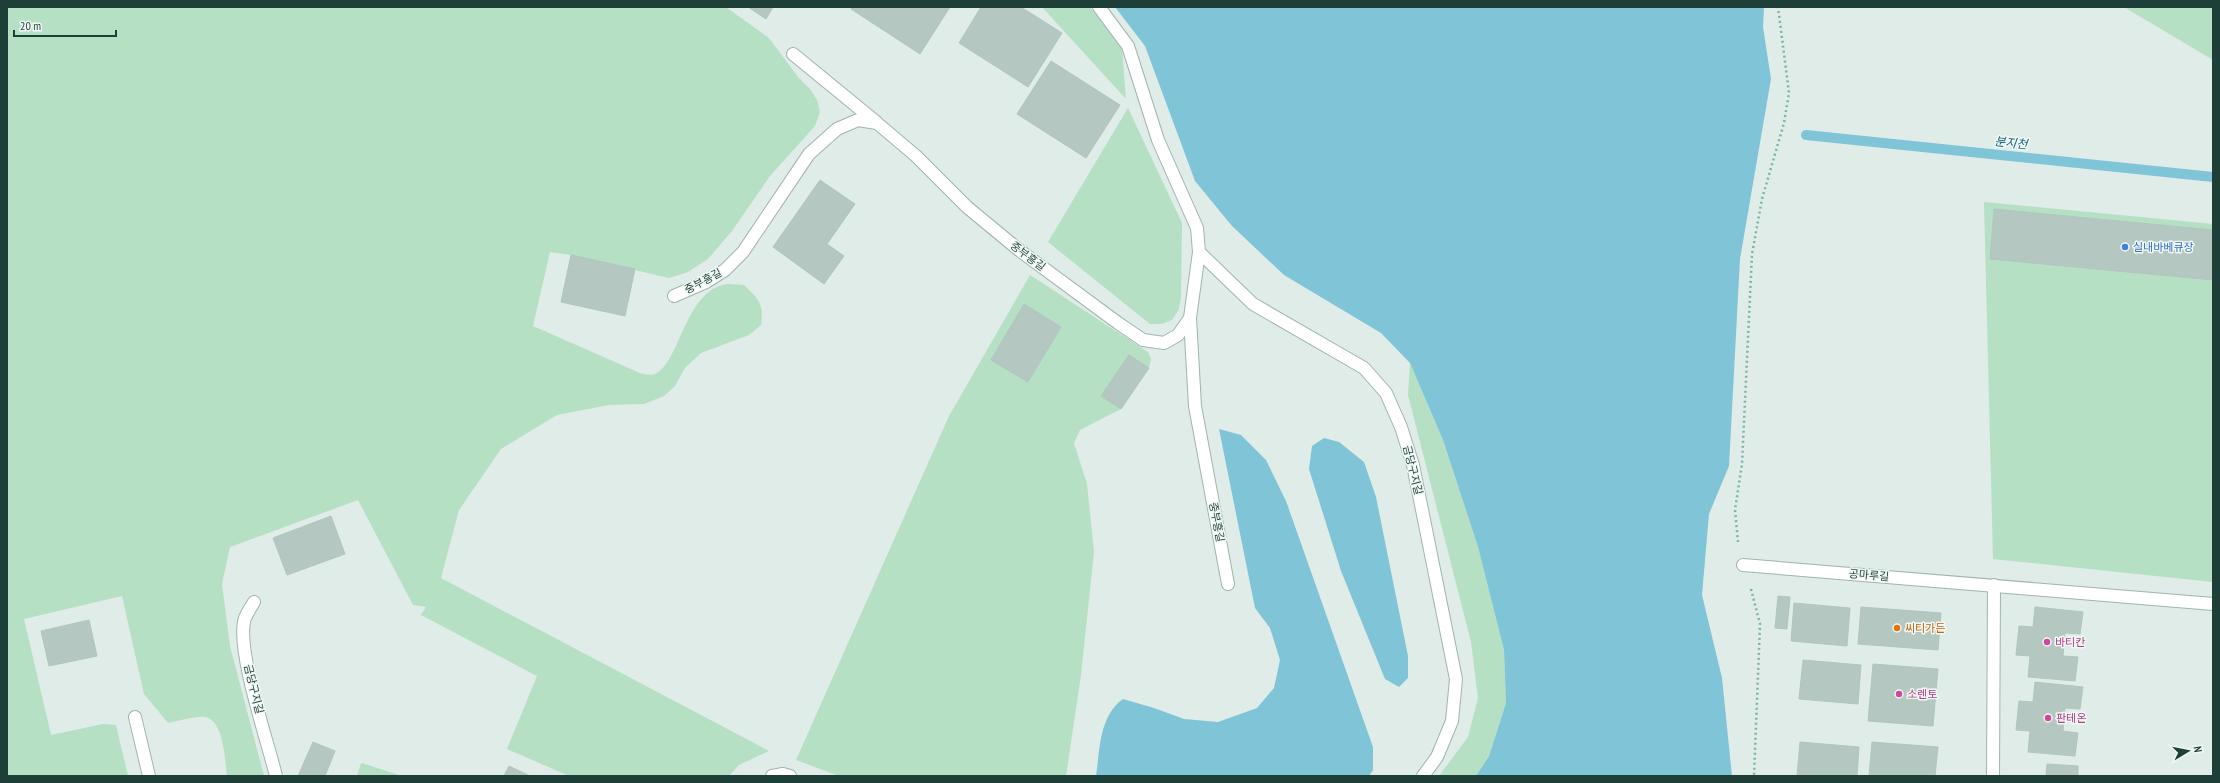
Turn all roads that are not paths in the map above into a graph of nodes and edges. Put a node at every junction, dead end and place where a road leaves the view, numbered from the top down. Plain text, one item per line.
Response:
1 (1099, 7) edge
2 (793, 54) dead end
3 (877, 123) junction
4 (1199, 252) junction
5 (674, 296) dead end
6 (1190, 318) junction
7 (1743, 565) road end
8 (1228, 584) dead end
9 (1994, 585) junction
10 (254, 602) dead end
11 (2213, 604) edge
12 (135, 717) dead end
13 (149, 776) edge
14 (276, 776) edge
15 (772, 776) edge
16 (790, 776) edge
17 (1423, 776) edge
18 (1993, 776) edge

1 - 4 street, 중부흥길
2 - 3 street, 중부흥길
3 - 5 street, 중부흥길
3 - 6 street, 중부흥길
4 - 6 street, 중부흥길
4 - 17 street, 금당구지길
6 - 8 street, 중부흥길
7 - 9 street, 공마루길
9 - 11 street, 공마루길
9 - 18 street
10 - 14 street, 금당구지길
12 - 13 street
15 - 16 street

